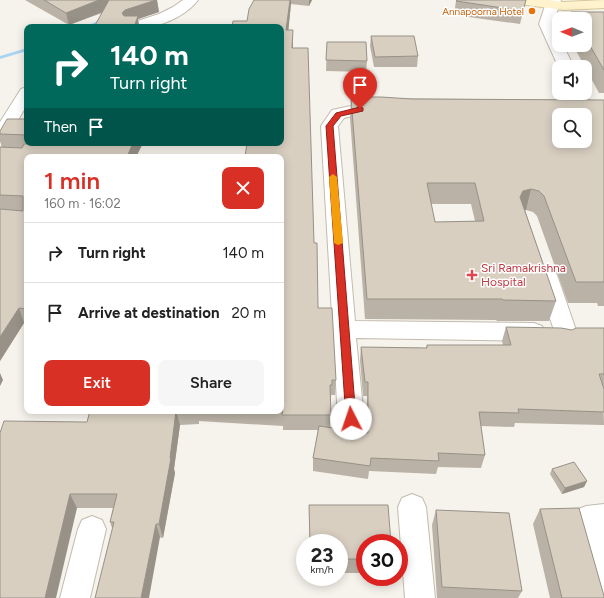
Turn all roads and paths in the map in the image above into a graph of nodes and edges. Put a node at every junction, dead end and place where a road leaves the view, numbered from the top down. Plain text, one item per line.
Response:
1 (191, 0) edge
2 (519, 0) edge
3 (581, 0) edge
4 (553, 2) edge
5 (604, 4) edge
6 (144, 24) edge
7 (563, 60) edge
8 (24, 97) edge
9 (395, 111) edge
10 (0, 136) edge
11 (538, 253) edge
12 (345, 329) junction
13 (589, 332) edge
14 (566, 333) junction
15 (351, 419) dead end
16 (412, 507) dead end
17 (604, 517) edge
18 (92, 529) dead end
19 (604, 589) edge
20 (75, 598) edge
21 (420, 598) edge

1 - 6 street
2 - 4 main road
3 - 4 main road
4 - 5 main road
4 - 7 street
8 - 10 street
9 - 12 street
11 - 14 street
12 - 14 street
12 - 15 street
13 - 14 street
16 - 21 street
17 - 19 street
18 - 20 street

